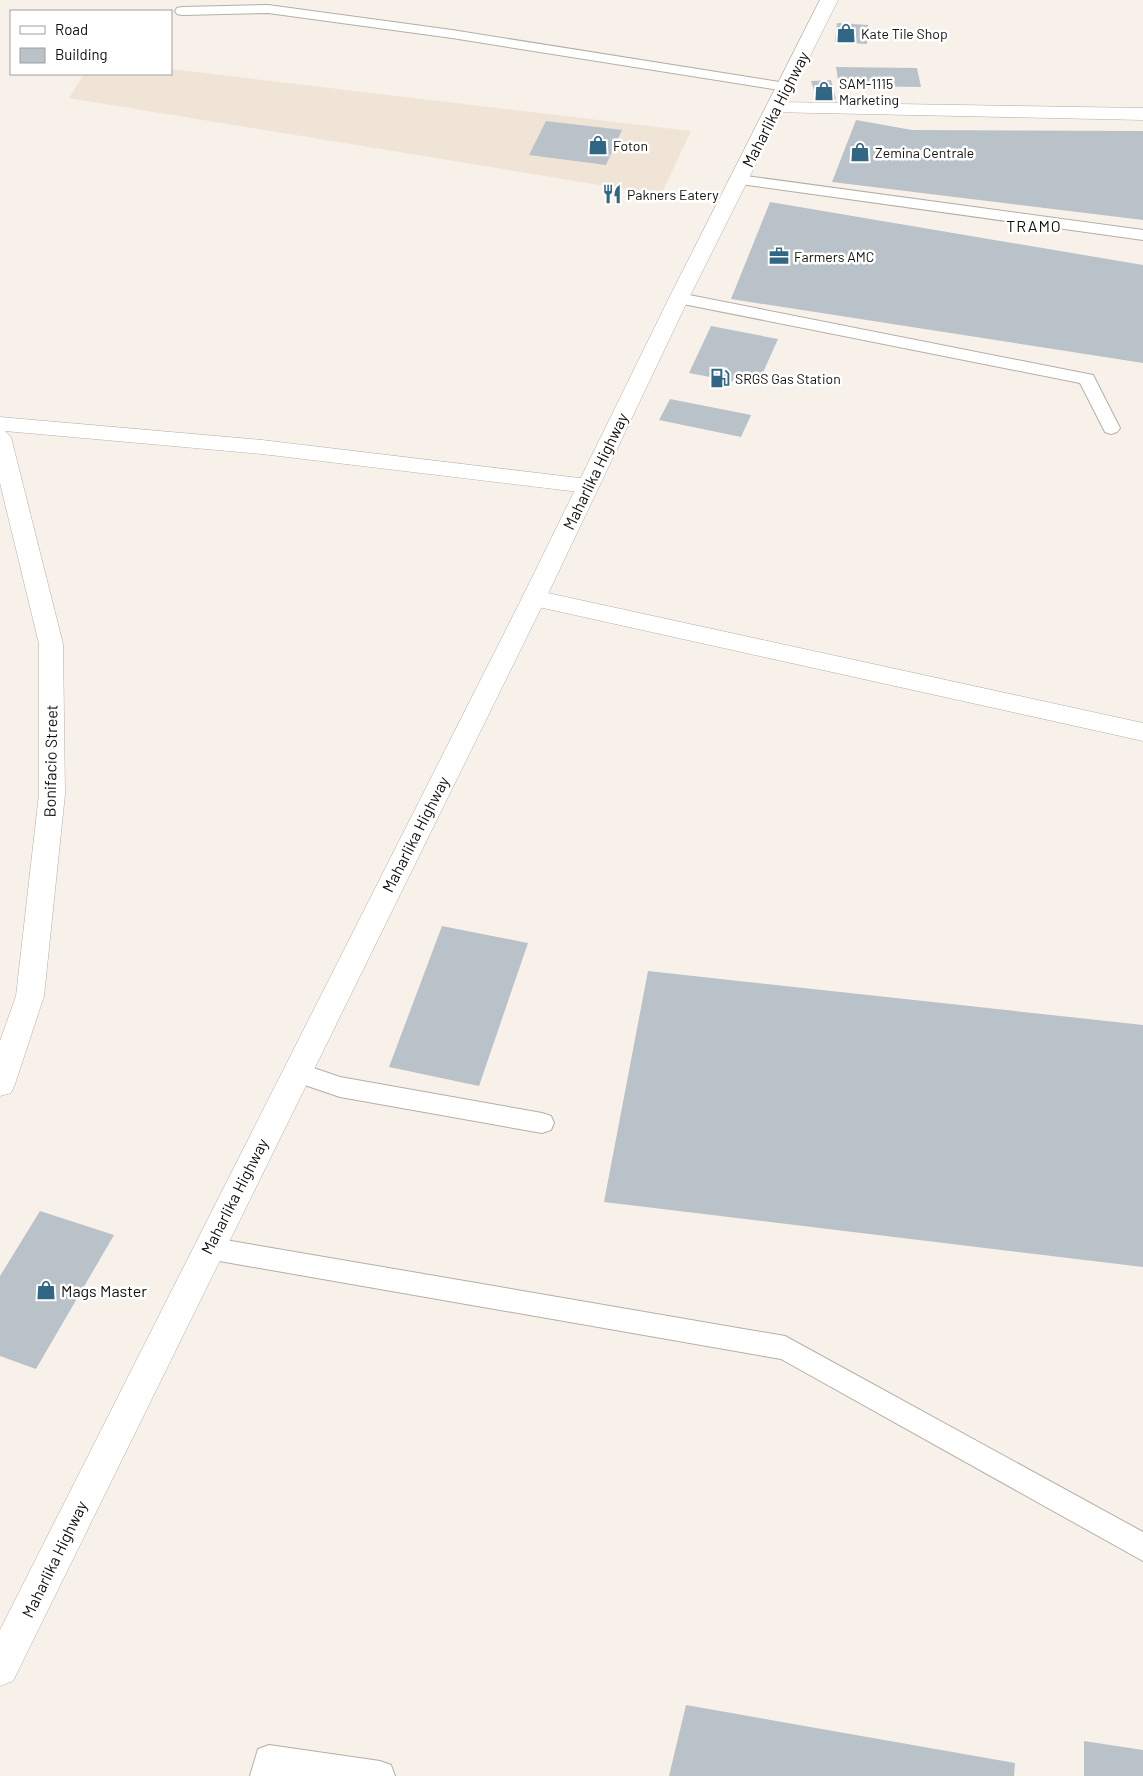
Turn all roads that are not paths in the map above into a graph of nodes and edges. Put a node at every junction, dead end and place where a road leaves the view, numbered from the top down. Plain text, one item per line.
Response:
1 (830, 0) edge
2 (182, 11) dead end
3 (781, 97) junction
4 (1143, 114) edge
5 (739, 180) junction
6 (1143, 234) edge
7 (679, 298) junction
8 (0, 424) edge
9 (1111, 428) dead end
10 (0, 437) edge
11 (588, 486) junction
12 (534, 598) junction
13 (1143, 732) edge
14 (296, 1072) junction
15 (0, 1084) edge
16 (542, 1123) dead end
17 (208, 1248) junction
18 (1143, 1546) edge
19 (0, 1668) edge
20 (265, 1776) edge
21 (380, 1776) edge

1 - 3 main road, Maharlika Highway
2 - 3 lane
3 - 4 main road
3 - 5 main road, Maharlika Highway
5 - 6 lane
5 - 7 main road, Maharlika Highway
7 - 9 lane
7 - 11 main road, Maharlika Highway
8 - 11 main road
10 - 15 main road, Bonifacio Street
11 - 12 main road, Maharlika Highway
12 - 13 main road
12 - 14 main road, Maharlika Highway
14 - 16 lane
14 - 17 main road, Maharlika Highway
17 - 18 lane
17 - 19 main road, Maharlika Highway
20 - 21 lane

